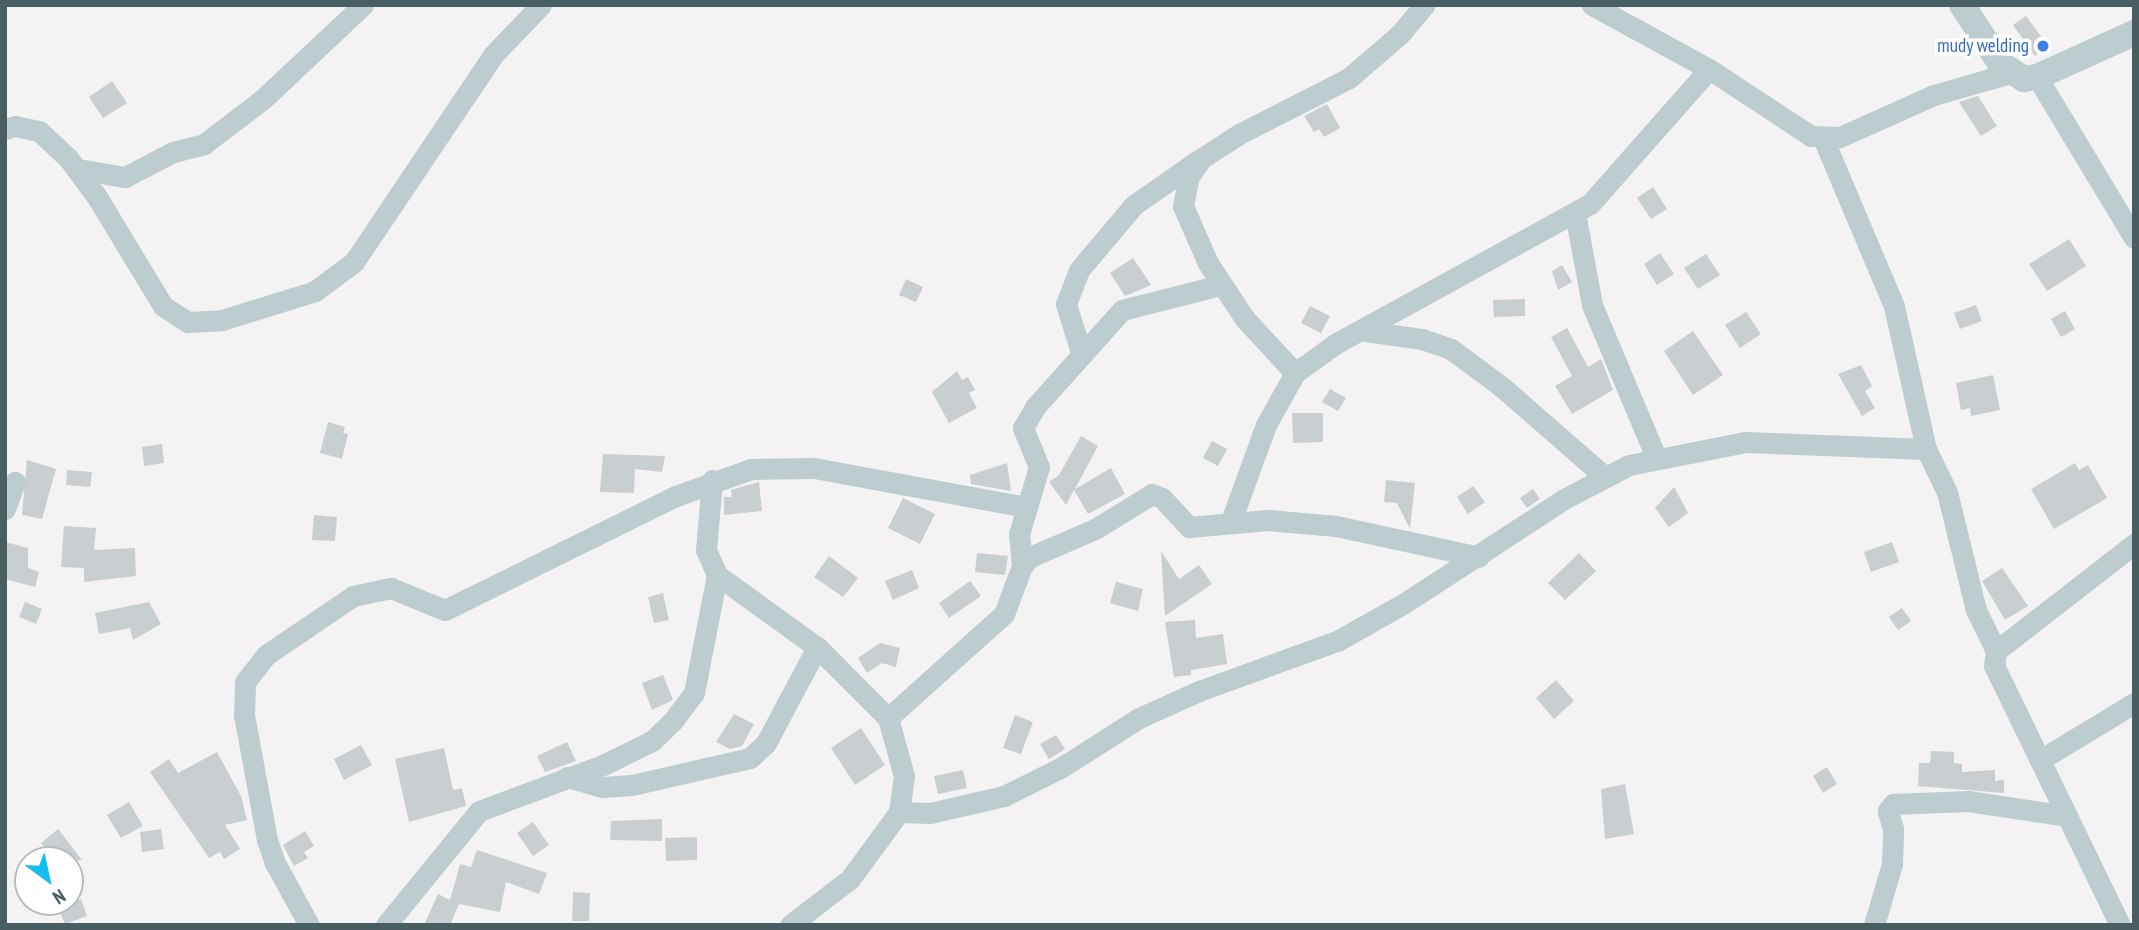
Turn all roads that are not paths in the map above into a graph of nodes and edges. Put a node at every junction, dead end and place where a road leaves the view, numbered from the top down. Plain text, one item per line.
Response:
1 (363, 5) edge
2 (1423, 5) edge
3 (1592, 5) edge
4 (1962, 5) edge
5 (534, 7) edge
6 (2134, 33) edge
7 (1709, 69) junction
8 (2010, 73) junction
9 (2037, 77) junction
10 (5, 129) edge
11 (1823, 138) junction
12 (1202, 158) junction
13 (78, 169) junction
14 (1575, 213) junction
15 (2134, 238) edge
16 (1220, 285) junction
17 (1365, 331) junction
18 (1080, 352) junction
19 (1295, 373) junction
20 (1926, 449) junction
21 (1656, 457) junction
22 (1604, 476) junction
23 (712, 480) junction
24 (15, 482) dead end
25 (1026, 507) junction
26 (5, 509) edge
27 (1231, 521) junction
28 (2134, 544) edge
29 (1479, 556) junction
30 (1021, 566) junction
31 (717, 575) junction
32 (817, 647) junction
33 (1996, 650) junction
34 (2134, 703) edge
35 (888, 719) junction
36 (2040, 760) junction
37 (567, 777) junction
38 (899, 812) junction
39 (2067, 816) junction
40 (309, 925) edge
41 (386, 925) edge
42 (790, 925) edge
43 (1874, 925) edge
44 (2120, 925) edge

1 - 13 street
2 - 12 street
3 - 7 street
4 - 8 street
5 - 13 street
6 - 9 street
7 - 11 street
7 - 14 street
8 - 9 street
8 - 11 street
9 - 15 street
10 - 13 street
11 - 20 street
12 - 16 street
12 - 18 street
14 - 17 street
14 - 21 street
16 - 18 street
16 - 19 street
17 - 19 street
17 - 22 street
18 - 25 street
19 - 27 street
20 - 21 street
20 - 33 street
21 - 22 street
22 - 29 street
23 - 25 street
23 - 31 street
23 - 40 street
24 - 26 street
25 - 30 street
27 - 29 street
27 - 30 street
28 - 33 street
29 - 38 street
30 - 35 street
31 - 32 street
31 - 37 street
32 - 35 street
32 - 37 street
33 - 36 street
34 - 36 street
35 - 38 street
36 - 39 street
37 - 41 street
38 - 42 street
39 - 43 street
39 - 44 street

